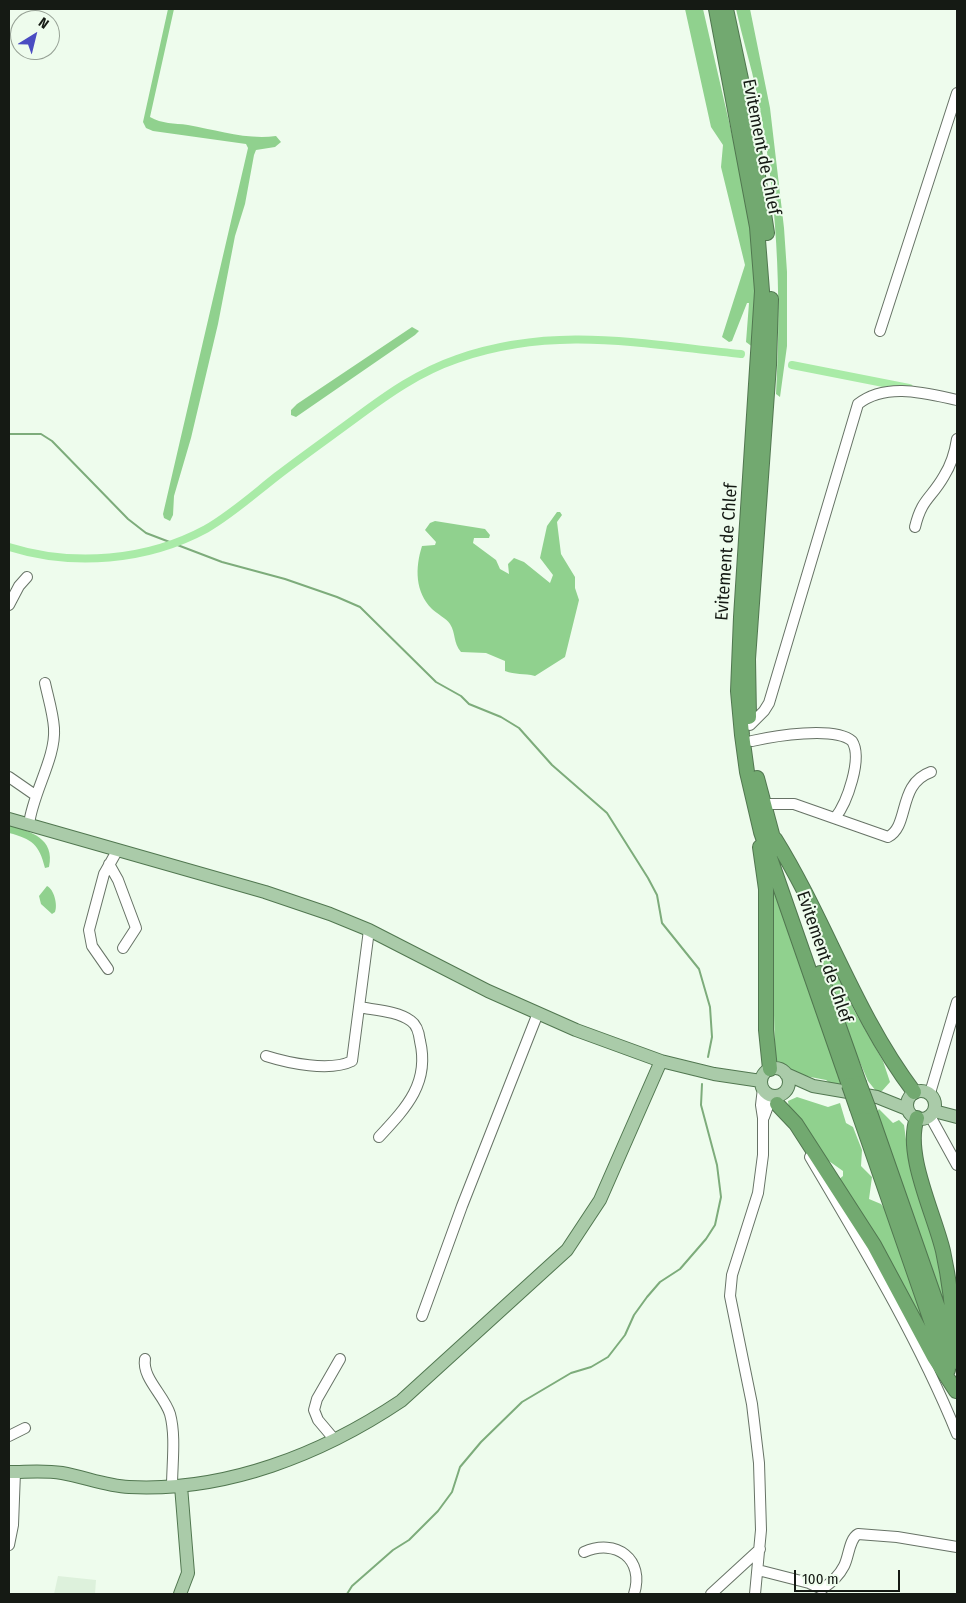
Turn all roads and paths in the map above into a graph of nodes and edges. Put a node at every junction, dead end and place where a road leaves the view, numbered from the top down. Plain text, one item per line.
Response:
1 (716, 9) edge
2 (726, 9) edge
3 (957, 93) edge
4 (880, 331) dead end
5 (956, 401) edge
6 (957, 439) edge
7 (915, 527) dead end
8 (27, 577) dead end
9 (9, 605) edge
10 (46, 683) dead end
11 (750, 725) junction
12 (752, 741) junction
13 (931, 772) dead end
14 (9, 777) edge
15 (35, 795) junction
16 (759, 806) junction
17 (835, 818) junction
18 (9, 819) edge
19 (29, 824) junction
20 (772, 834) junction
21 (117, 851) junction
22 (109, 864) junction
23 (369, 930) junction
24 (123, 948) dead end
25 (108, 968) dead end
26 (957, 1002) edge
27 (359, 1007) junction
28 (538, 1013) junction
29 (266, 1056) dead end
30 (660, 1061) junction
31 (770, 1069) junction
32 (786, 1074) junction
33 (854, 1084) junction
34 (813, 1086) junction
35 (772, 1093) junction
36 (913, 1093) junction
37 (930, 1093) junction
38 (867, 1104) junction
39 (922, 1114) junction
40 (957, 1117) edge
41 (379, 1137) dead end
42 (957, 1165) edge
43 (422, 1316) dead end
44 (956, 1358) edge
45 (145, 1359) dead end
46 (340, 1359) dead end
47 (957, 1393) edge
48 (25, 1428) dead end
49 (957, 1434) edge
50 (9, 1436) edge
51 (334, 1439) junction
52 (12, 1472) edge
53 (177, 1487) junction
54 (9, 1545) edge
55 (957, 1548) edge
56 (760, 1549) junction
57 (584, 1552) dead end
58 (758, 1570) junction
59 (823, 1592) edge
60 (180, 1594) edge
61 (634, 1594) edge
62 (712, 1594) edge
63 (755, 1594) edge

1 - 16 highway, Evitement de Chlef
2 - 11 highway, Evitement de Chlef
3 - 4 street
5 - 11 street
6 - 7 street
8 - 9 street
10 - 15 street
11 - 12 highway, Evitement de Chlef
12 - 16 highway, Evitement de Chlef
12 - 17 street
13 - 17 street
14 - 15 street
15 - 19 street
16 - 17 street
16 - 20 highway, Evitement de Chlef
16 - 31 highway
16 - 33 highway, Evitement de Chlef
18 - 19 main road
19 - 21 main road
20 - 33 highway, Evitement de Chlef
20 - 36 highway
21 - 22 street
21 - 23 main road
22 - 24 street
22 - 25 street
23 - 27 street
23 - 28 main road
26 - 37 street
27 - 29 street
27 - 41 street
28 - 30 main road
28 - 43 street
30 - 35 main road
30 - 51 main road
31 - 32 main road
31 - 35 main road
32 - 34 main road
32 - 35 main road
33 - 38 highway, bridge
34 - 35 main road
34 - 38 main road
35 - 47 highway
35 - 49 street
35 - 56 street
36 - 37 main road
36 - 38 main road
36 - 39 main road
37 - 39 main road
38 - 39 main road
38 - 44 highway
38 - 47 highway
39 - 40 main road
39 - 42 street
39 - 44 highway
45 - 53 street
46 - 51 street
48 - 50 street
51 - 53 main road
52 - 53 main road
52 - 54 street
53 - 60 main road
55 - 59 street
56 - 58 street
56 - 62 street
57 - 61 street
58 - 59 street
58 - 63 street

